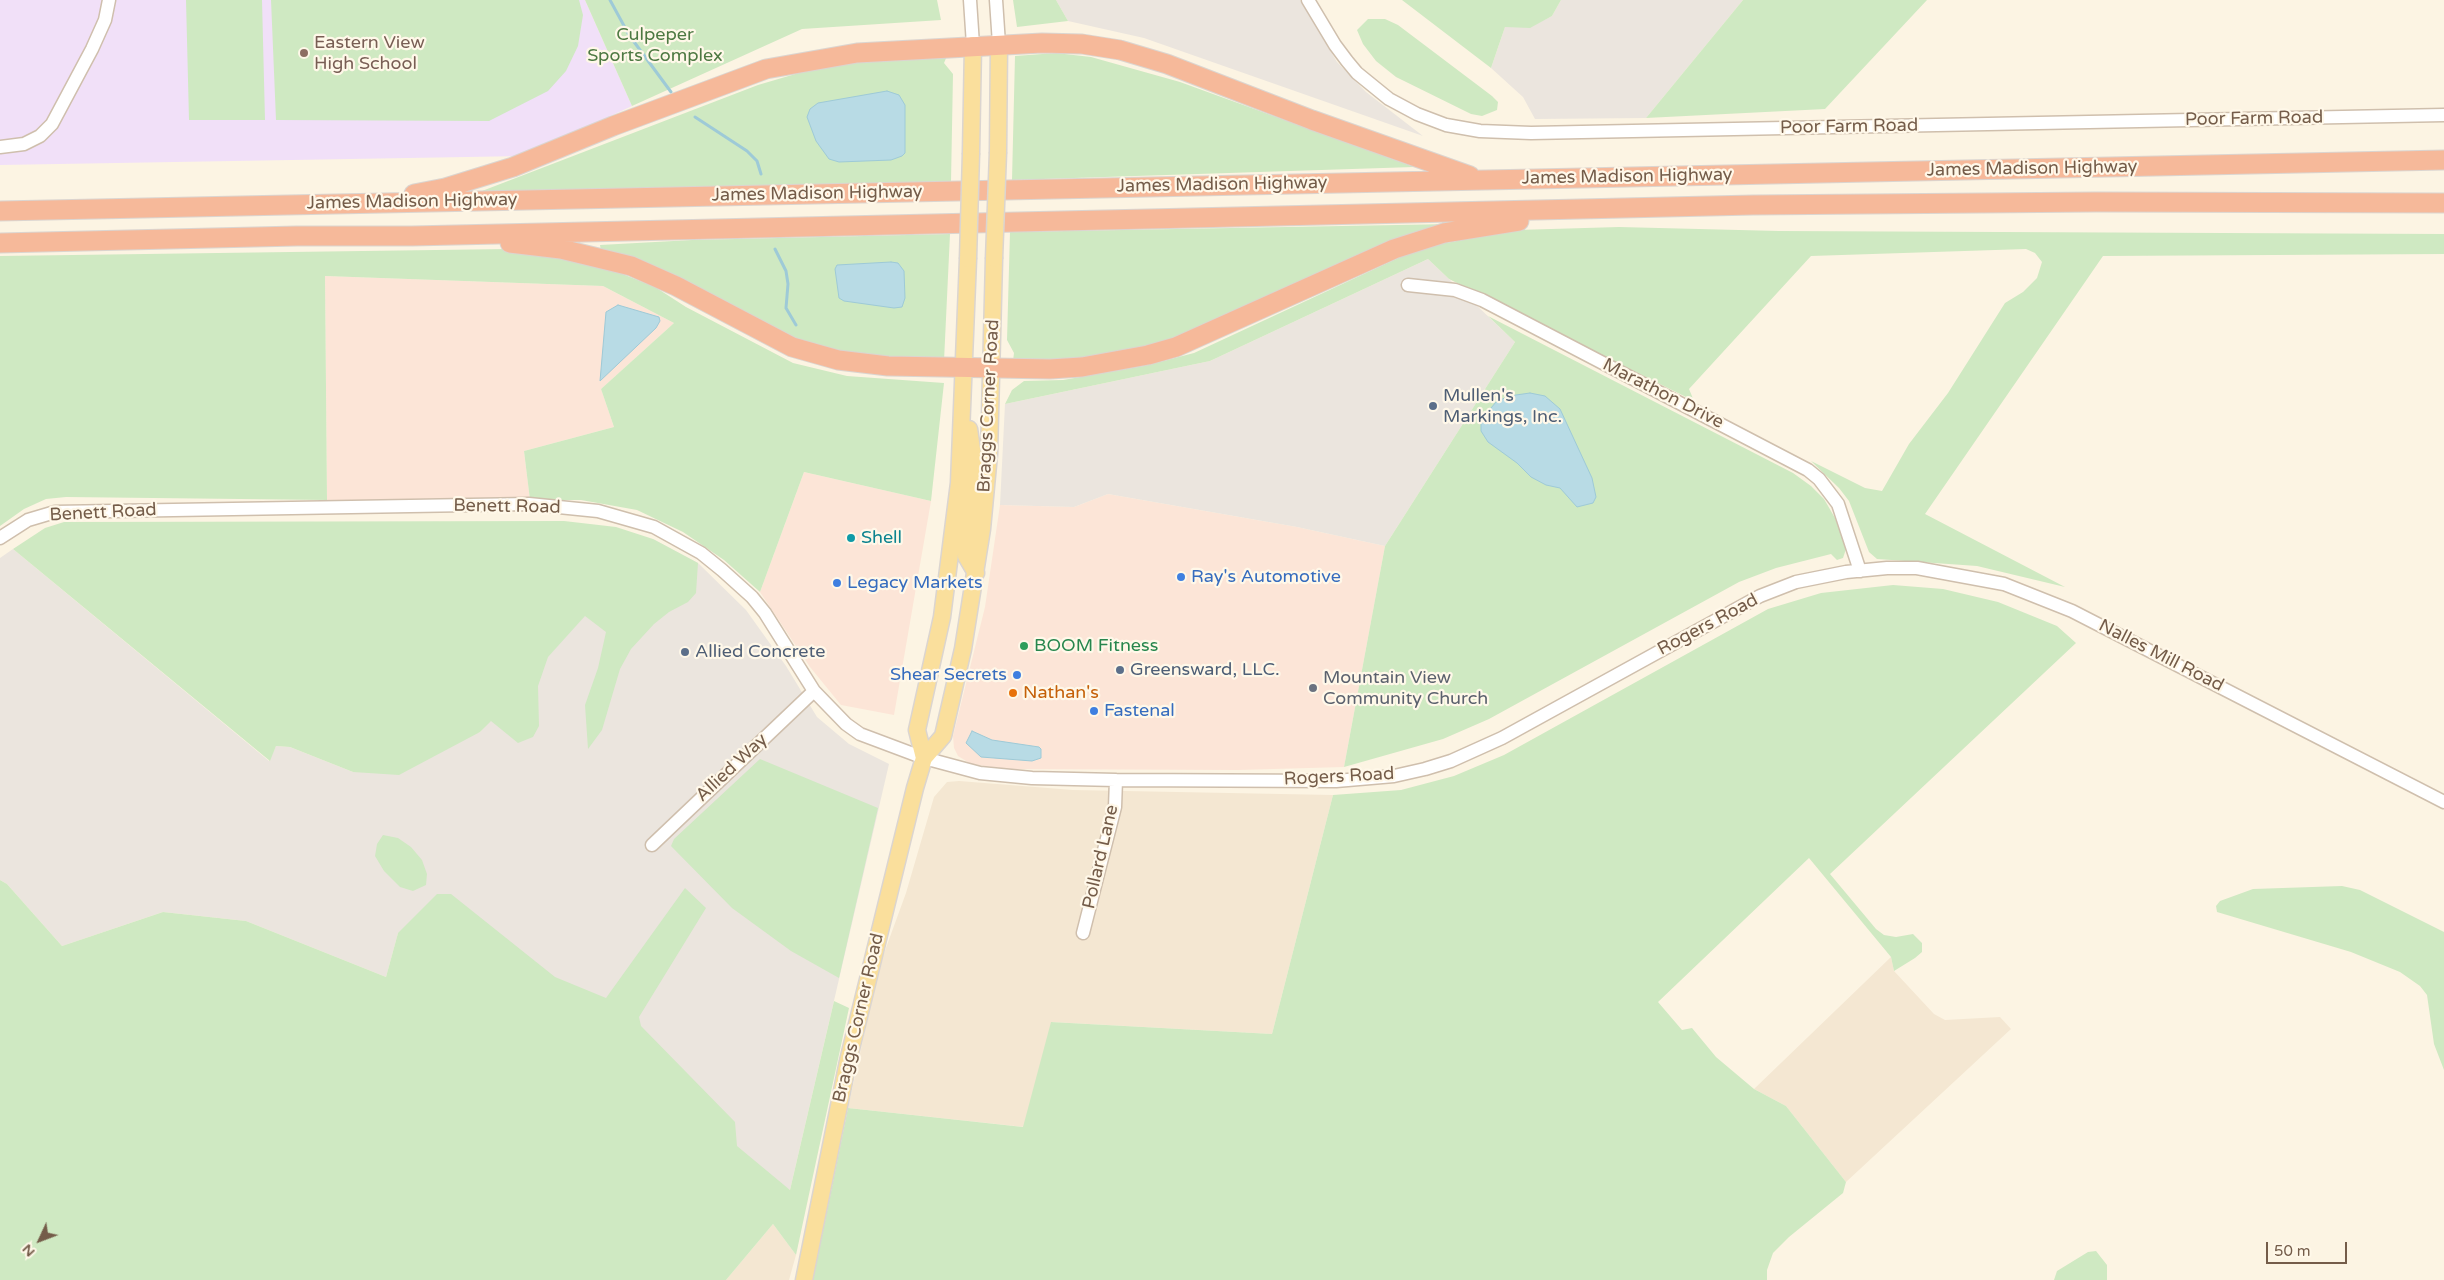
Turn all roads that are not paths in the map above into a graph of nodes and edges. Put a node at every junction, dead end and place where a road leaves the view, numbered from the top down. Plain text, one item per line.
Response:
1 (109, 0) edge
2 (970, 0) edge
3 (996, 0) edge
4 (1308, 0) edge
5 (999, 44) junction
6 (973, 45) junction
7 (2444, 115) edge
8 (2, 147) edge
9 (2444, 160) edge
10 (1480, 180) junction
11 (2444, 203) edge
12 (360, 204) junction
13 (1604, 208) junction
14 (0, 211) edge
15 (412, 236) junction
16 (0, 243) edge
17 (1408, 285) dead end
18 (965, 368) junction
19 (992, 370) junction
20 (964, 403) junction
21 (0, 538) edge
22 (1860, 570) junction
23 (976, 573) junction
24 (814, 691) junction
25 (924, 758) junction
26 (1116, 780) junction
27 (2444, 802) edge
28 (652, 846) dead end
29 (1083, 933) dead end
30 (804, 1280) edge

1 - 8 street
2 - 6 street
3 - 5 street
4 - 7 street, Poor Farm Road
5 - 6 highway
5 - 10 highway
5 - 19 main road, Braggs Corner Road, bridge
6 - 12 highway
6 - 18 main road, Braggs Corner Road, bridge
9 - 10 highway, James Madison Highway
10 - 12 highway, James Madison Highway
11 - 13 highway, James Madison Highway
12 - 14 highway, James Madison Highway
13 - 15 highway, James Madison Highway
13 - 19 highway
15 - 16 highway, James Madison Highway
15 - 18 highway
17 - 22 street, Marathon Drive
18 - 19 highway
18 - 20 main road, Braggs Corner Road
19 - 23 main road, Braggs Corner Road
20 - 23 main road
20 - 25 main road, Braggs Corner Road
21 - 24 street, Benett Road
22 - 26 street, Rogers Road
22 - 27 street, Nalles Mill Road
23 - 25 main road, Braggs Corner Road
24 - 25 street, Benett Road
24 - 28 street, Allied Way
25 - 26 street, Rogers Road
25 - 30 main road, Braggs Corner Road
26 - 29 street, Pollard Lane

